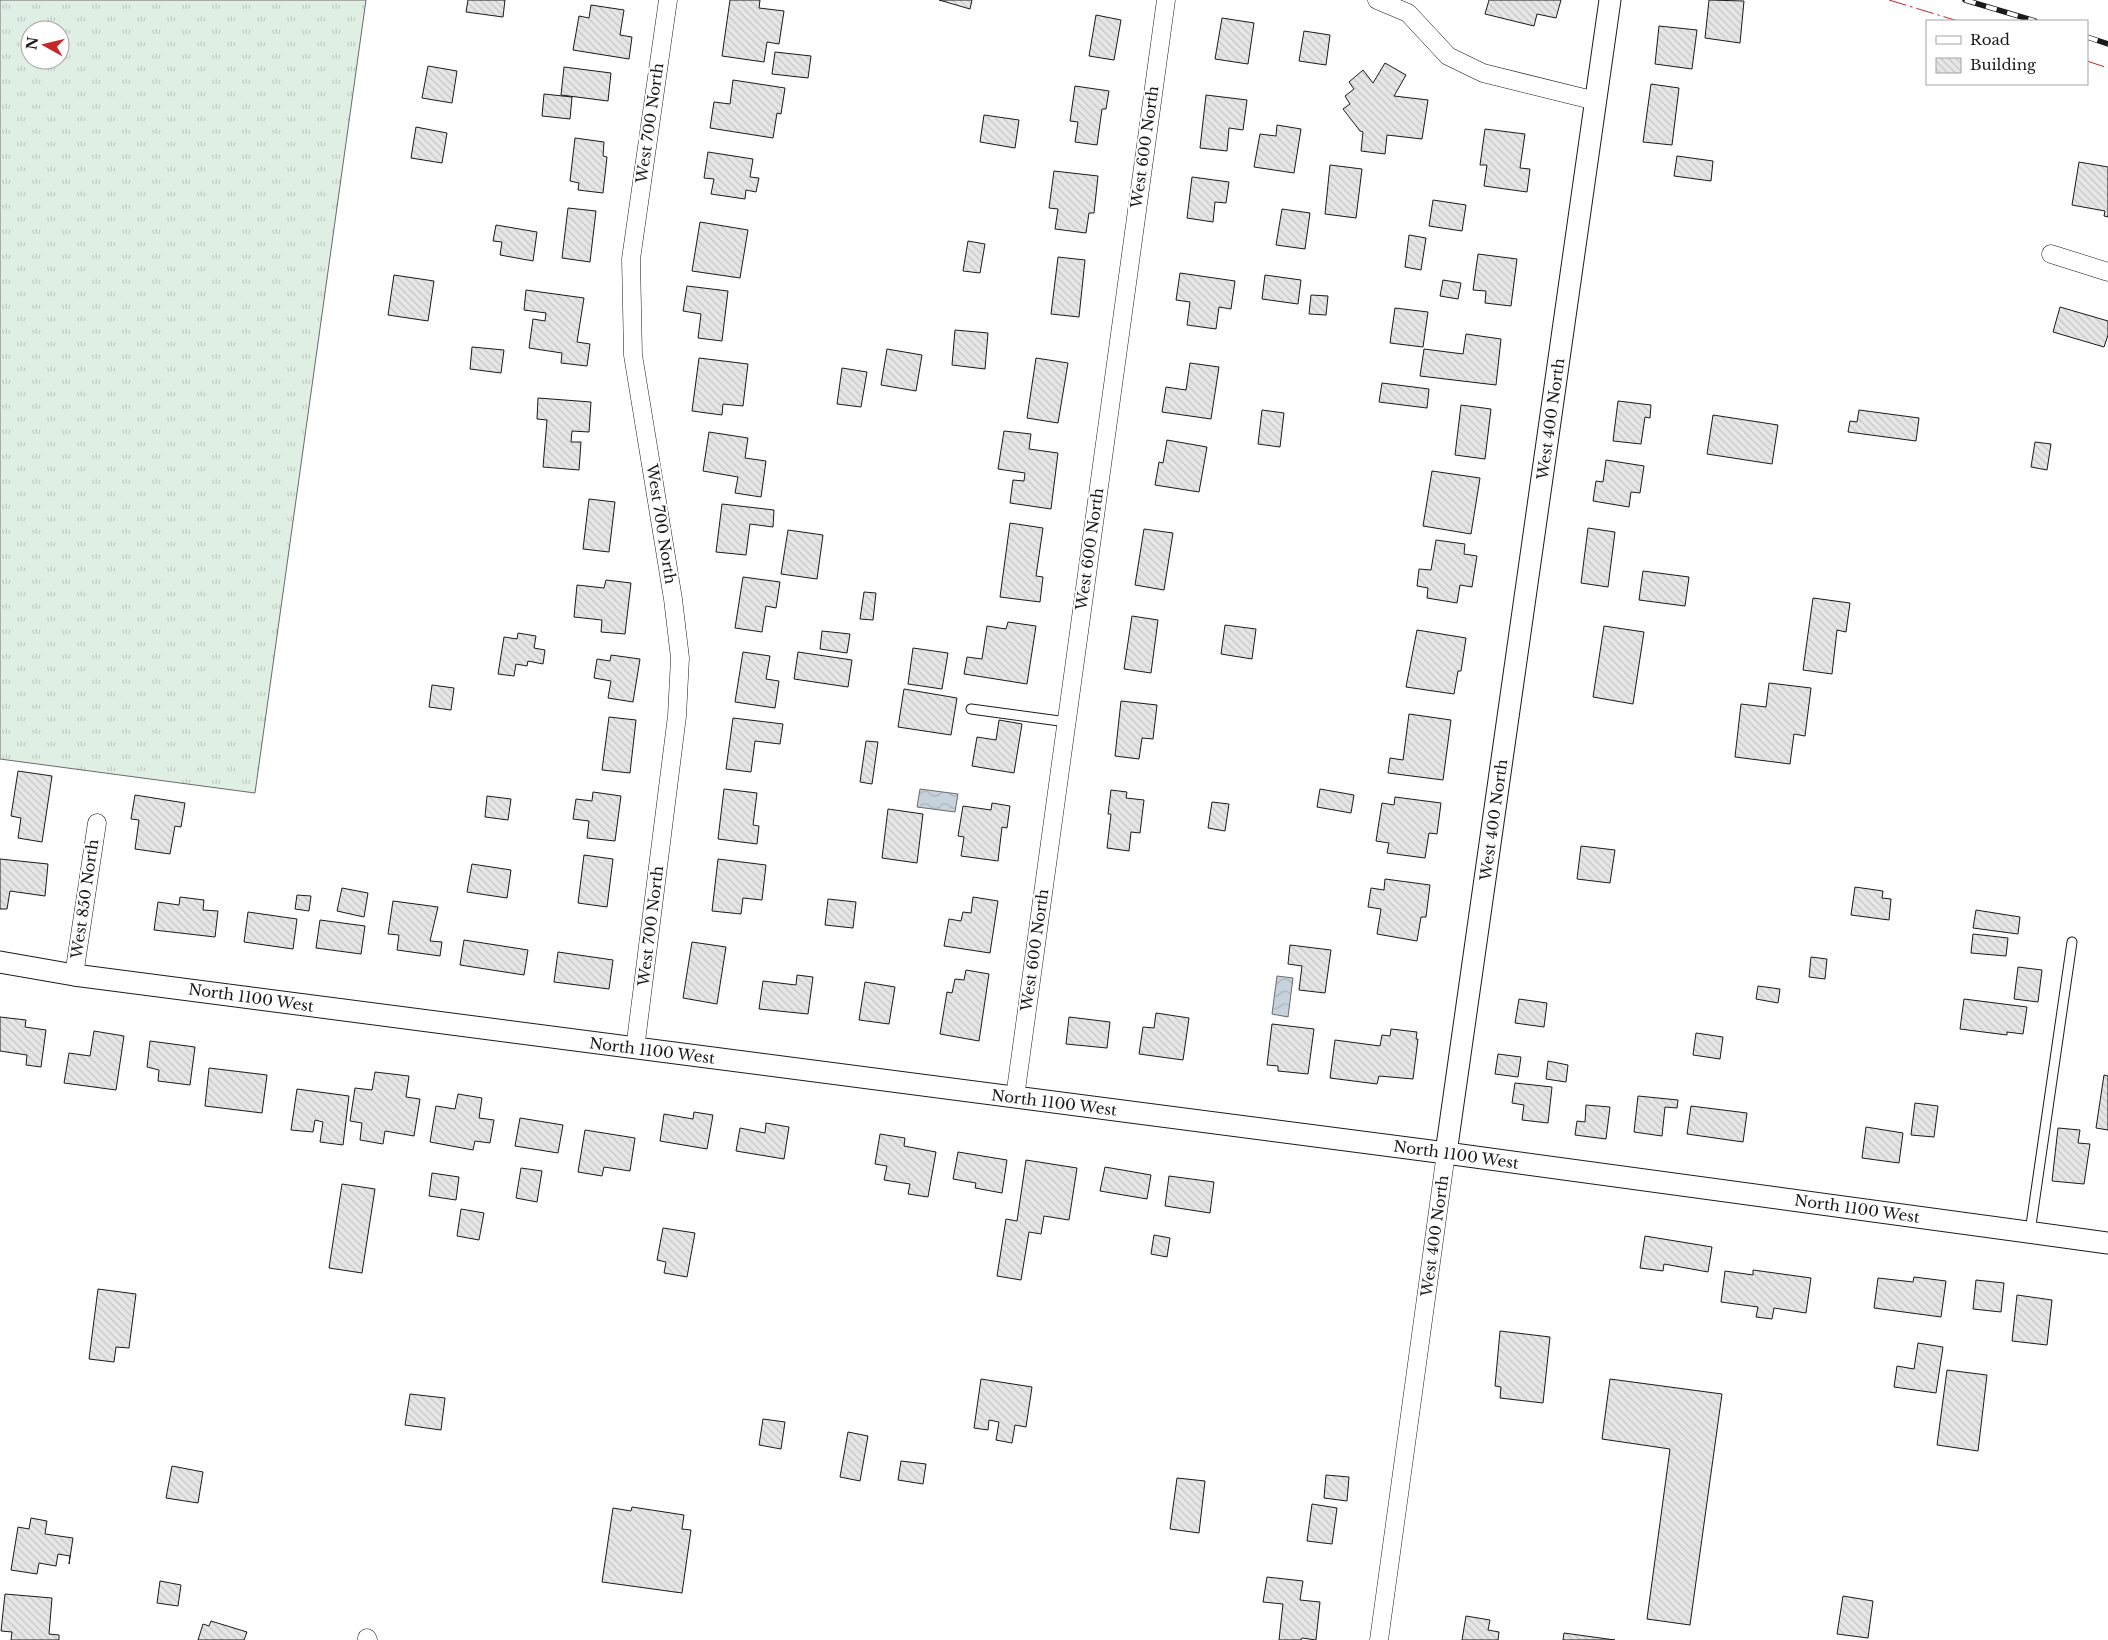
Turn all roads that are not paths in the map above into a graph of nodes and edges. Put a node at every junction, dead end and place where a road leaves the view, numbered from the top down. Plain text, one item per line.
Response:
1 (668, 0) edge
2 (1166, 0) edge
3 (1377, 0) edge
4 (1610, 0) edge
5 (1596, 101) junction
6 (2050, 254) dead end
7 (2108, 272) edge
8 (971, 709) dead end
9 (1067, 722) junction
10 (97, 823) dead end
11 (2072, 942) dead end
12 (0, 962) edge
13 (74, 974) junction
14 (635, 1049) junction
15 (1015, 1097) junction
16 (1446, 1153) junction
17 (2030, 1232) junction
18 (2108, 1243) edge
19 (1379, 1640) edge

1 - 14 street, West 700 North
2 - 9 street, West 600 North
3 - 5 street
4 - 5 street, West 400 North
5 - 16 street, West 400 North
6 - 7 street
8 - 9 lane
9 - 15 street, West 600 North
10 - 13 street, West 850 North
11 - 17 lane
12 - 13 street, North 1100 West
13 - 14 street, North 1100 West
14 - 15 street, North 1100 West
15 - 16 street, North 1100 West
16 - 17 street, North 1100 West
16 - 19 street, West 400 North
17 - 18 street, North 1100 West

